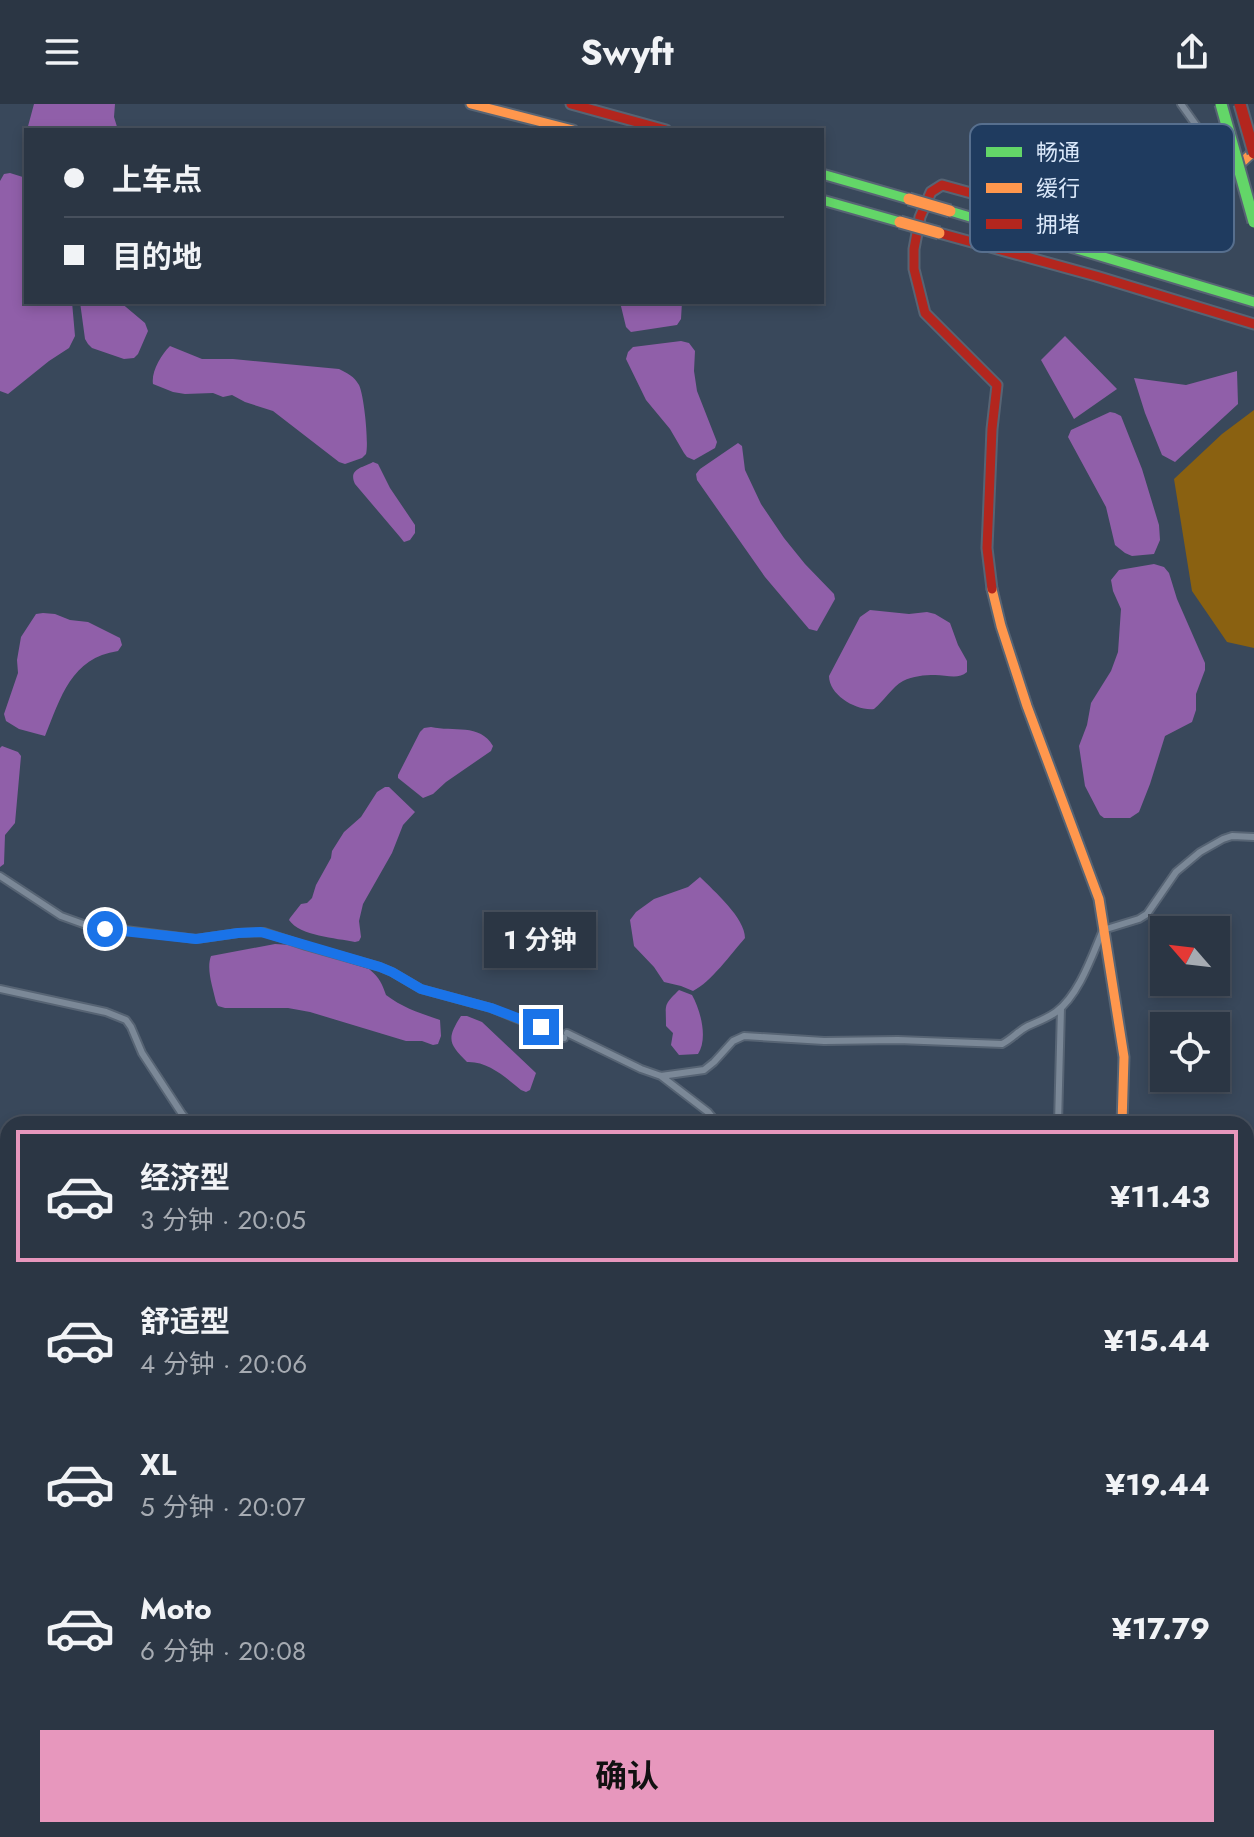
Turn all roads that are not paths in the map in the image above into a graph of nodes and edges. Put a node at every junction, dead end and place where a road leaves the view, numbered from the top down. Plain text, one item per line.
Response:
1 (471, 104) edge
2 (571, 104) edge
3 (1181, 104) edge
4 (1221, 104) edge
5 (1240, 104) edge
6 (1195, 124) edge
7 (1227, 124) edge
8 (565, 128) edge
9 (659, 128) edge
10 (1234, 150) edge
11 (1254, 152) edge
12 (1234, 171) edge
13 (824, 175) edge
14 (970, 192) edge
15 (824, 201) edge
16 (970, 217) edge
17 (1254, 222) edge
18 (970, 241) edge
19 (1008, 252) edge
20 (1088, 252) edge
21 (1102, 256) junction
22 (1096, 276) junction
23 (1254, 302) edge
24 (1254, 324) edge
25 (1254, 837) edge
26 (0, 876) edge
27 (1103, 930) junction
28 (0, 989) edge
29 (1061, 1007) junction
30 (661, 1076) junction
31 (184, 1116) edge
32 (711, 1116) edge
33 (1058, 1116) edge
34 (1122, 1116) edge

1 - 8 main road
2 - 9 main road
3 - 6 street
4 - 7 main road, bridge
5 - 11 main road, bridge
10 - 17 main road, bridge
11 - 12 main road
13 - 16 main road, bridge
14 - 27 main road
15 - 18 main road, bridge
19 - 22 main road, bridge
20 - 21 main road, bridge
21 - 22 main road
21 - 23 main road
22 - 24 main road
25 - 27 street
26 - 30 street
27 - 29 street
27 - 34 main road
28 - 31 street
29 - 30 street
29 - 33 street
30 - 32 street

